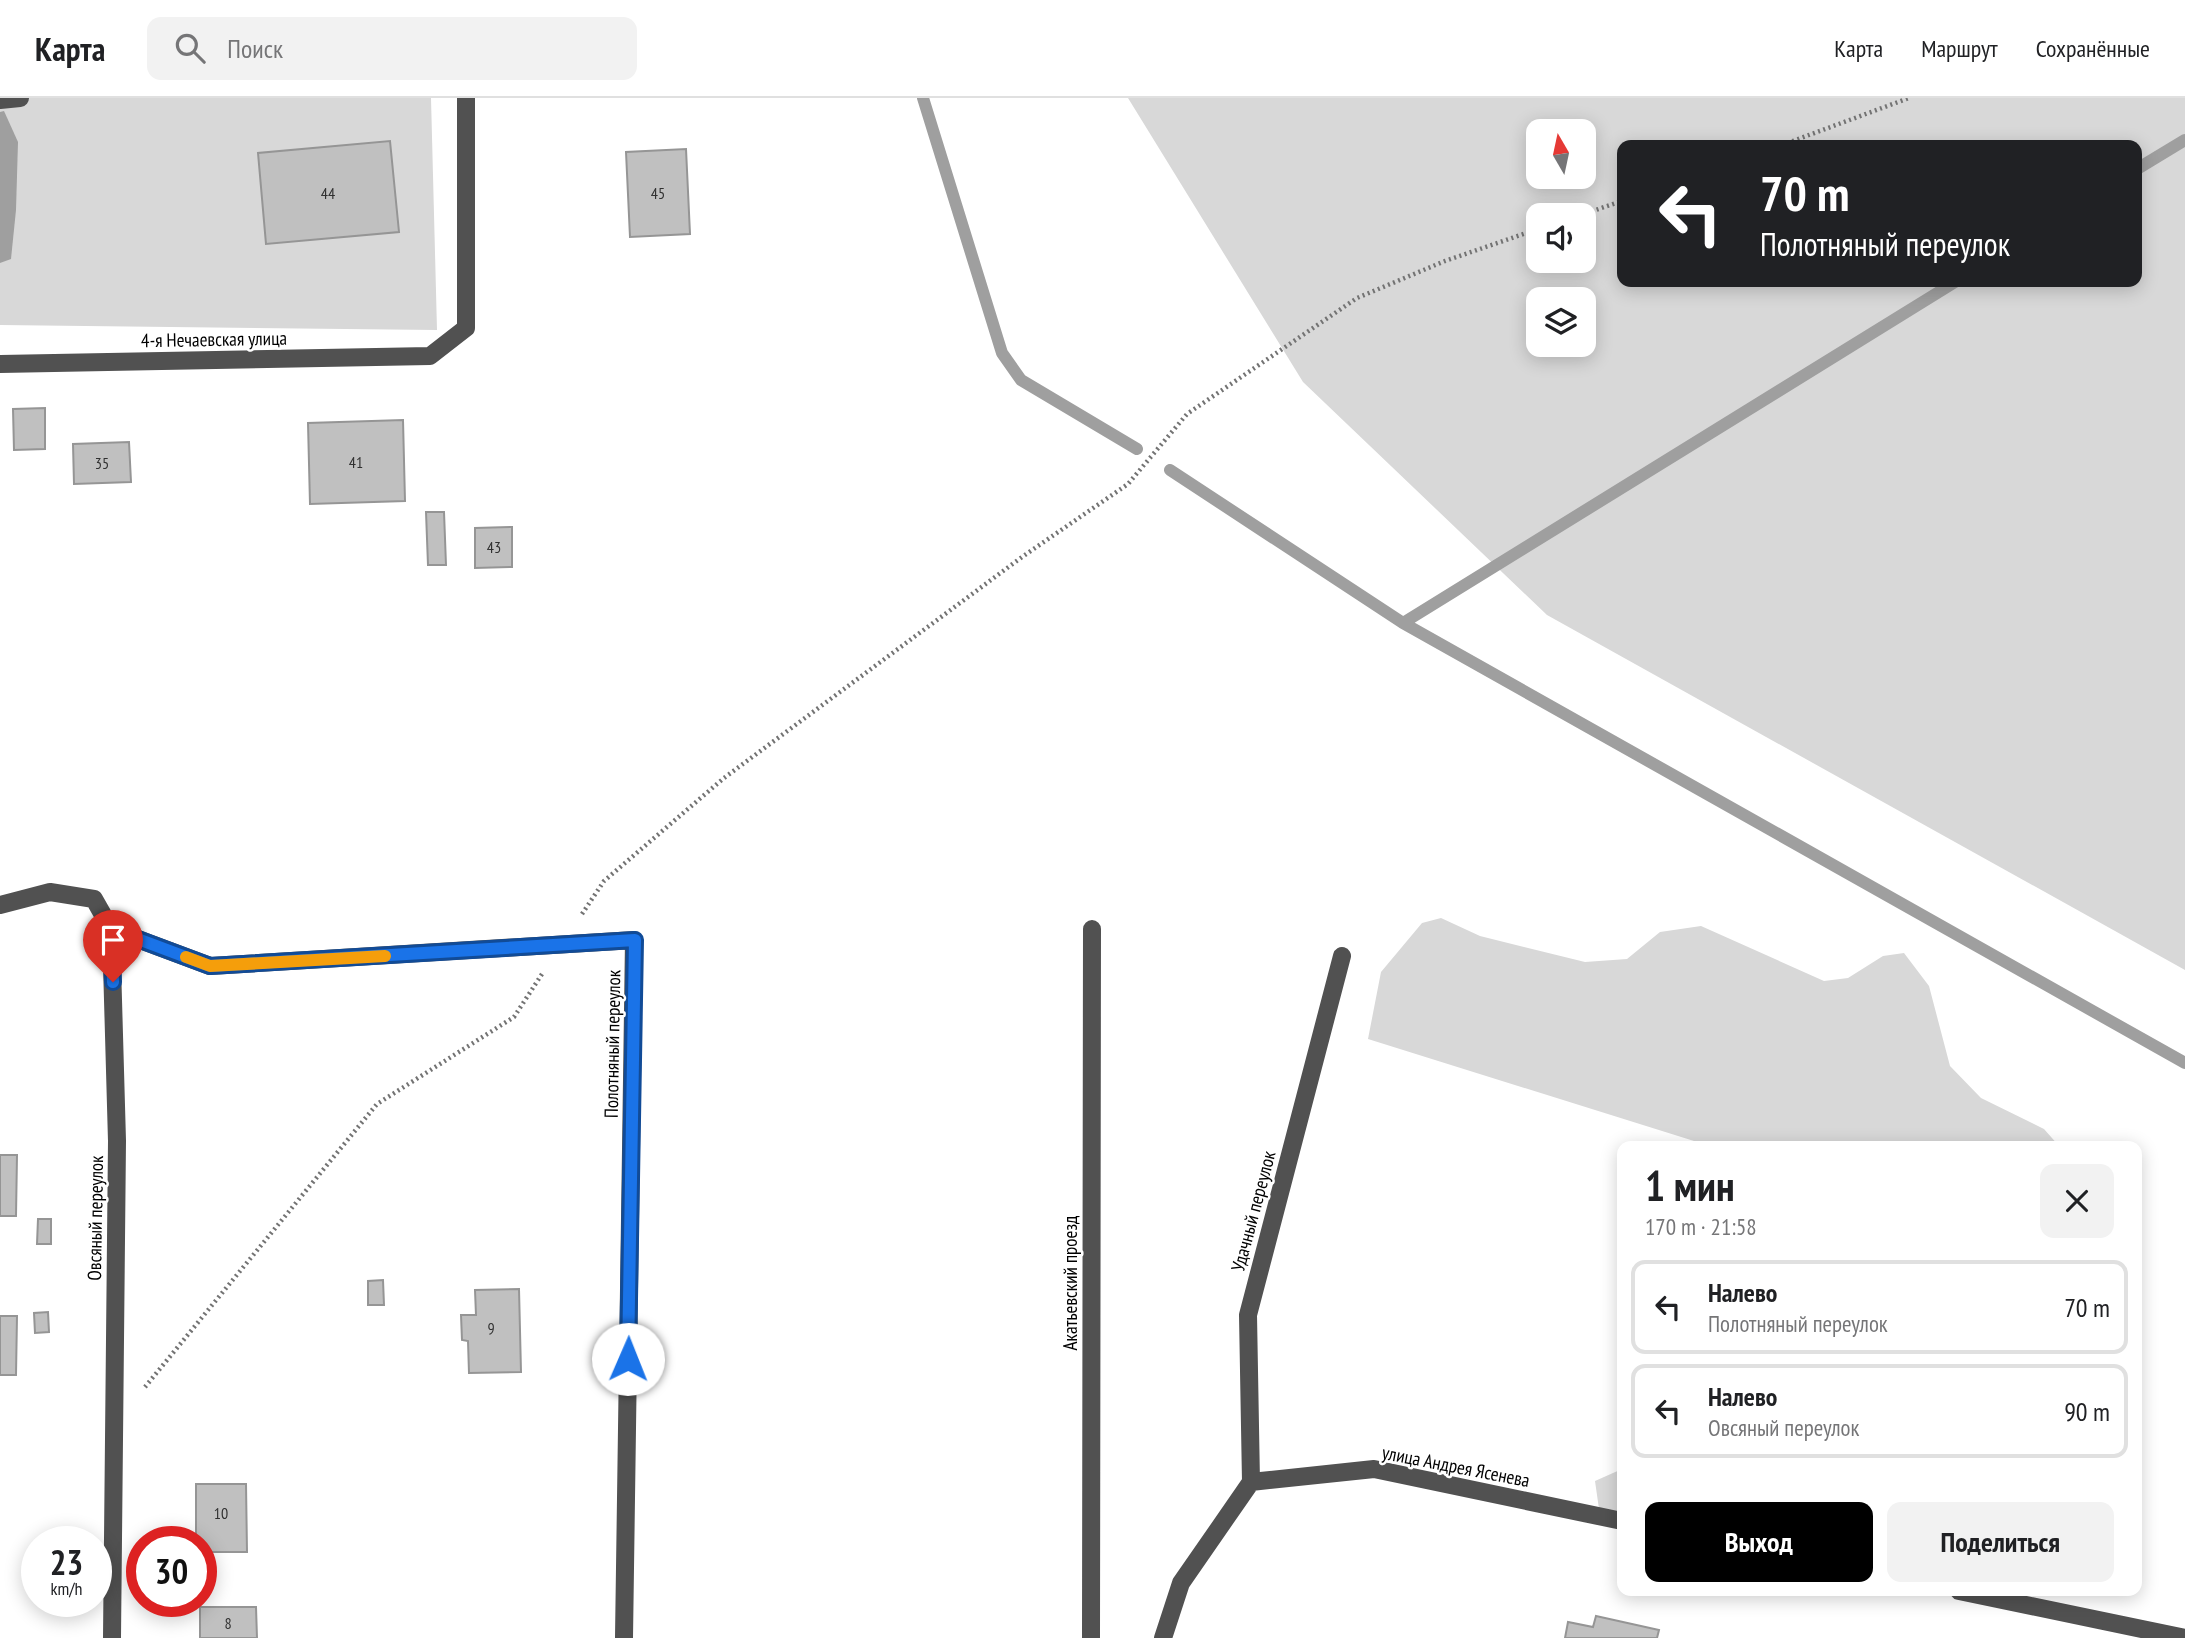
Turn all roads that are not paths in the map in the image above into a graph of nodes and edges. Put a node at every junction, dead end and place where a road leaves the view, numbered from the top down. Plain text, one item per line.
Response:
1 (20, 98) edge
2 (466, 98) edge
3 (0, 100) edge
4 (0, 364) edge
5 (0, 905) edge
6 (111, 929) junction
7 (1092, 929) dead end
8 (1342, 956) dead end
9 (1251, 1482) junction
10 (1617, 1520) edge
11 (1983, 1596) edge
12 (112, 1638) edge
13 (625, 1638) edge
14 (1091, 1638) edge
15 (1163, 1638) edge
16 (2185, 1638) edge

1 - 3 street
2 - 4 street, 4-я Нечаевская улица
5 - 6 street, Овсяный переулок
6 - 12 street, Овсяный переулок
6 - 13 street, Полотняный переулок
7 - 14 street, Акатьевский проезд
8 - 9 street, Удачный переулок
9 - 10 street, улица Андрея Ясенева
9 - 15 street
11 - 16 street

